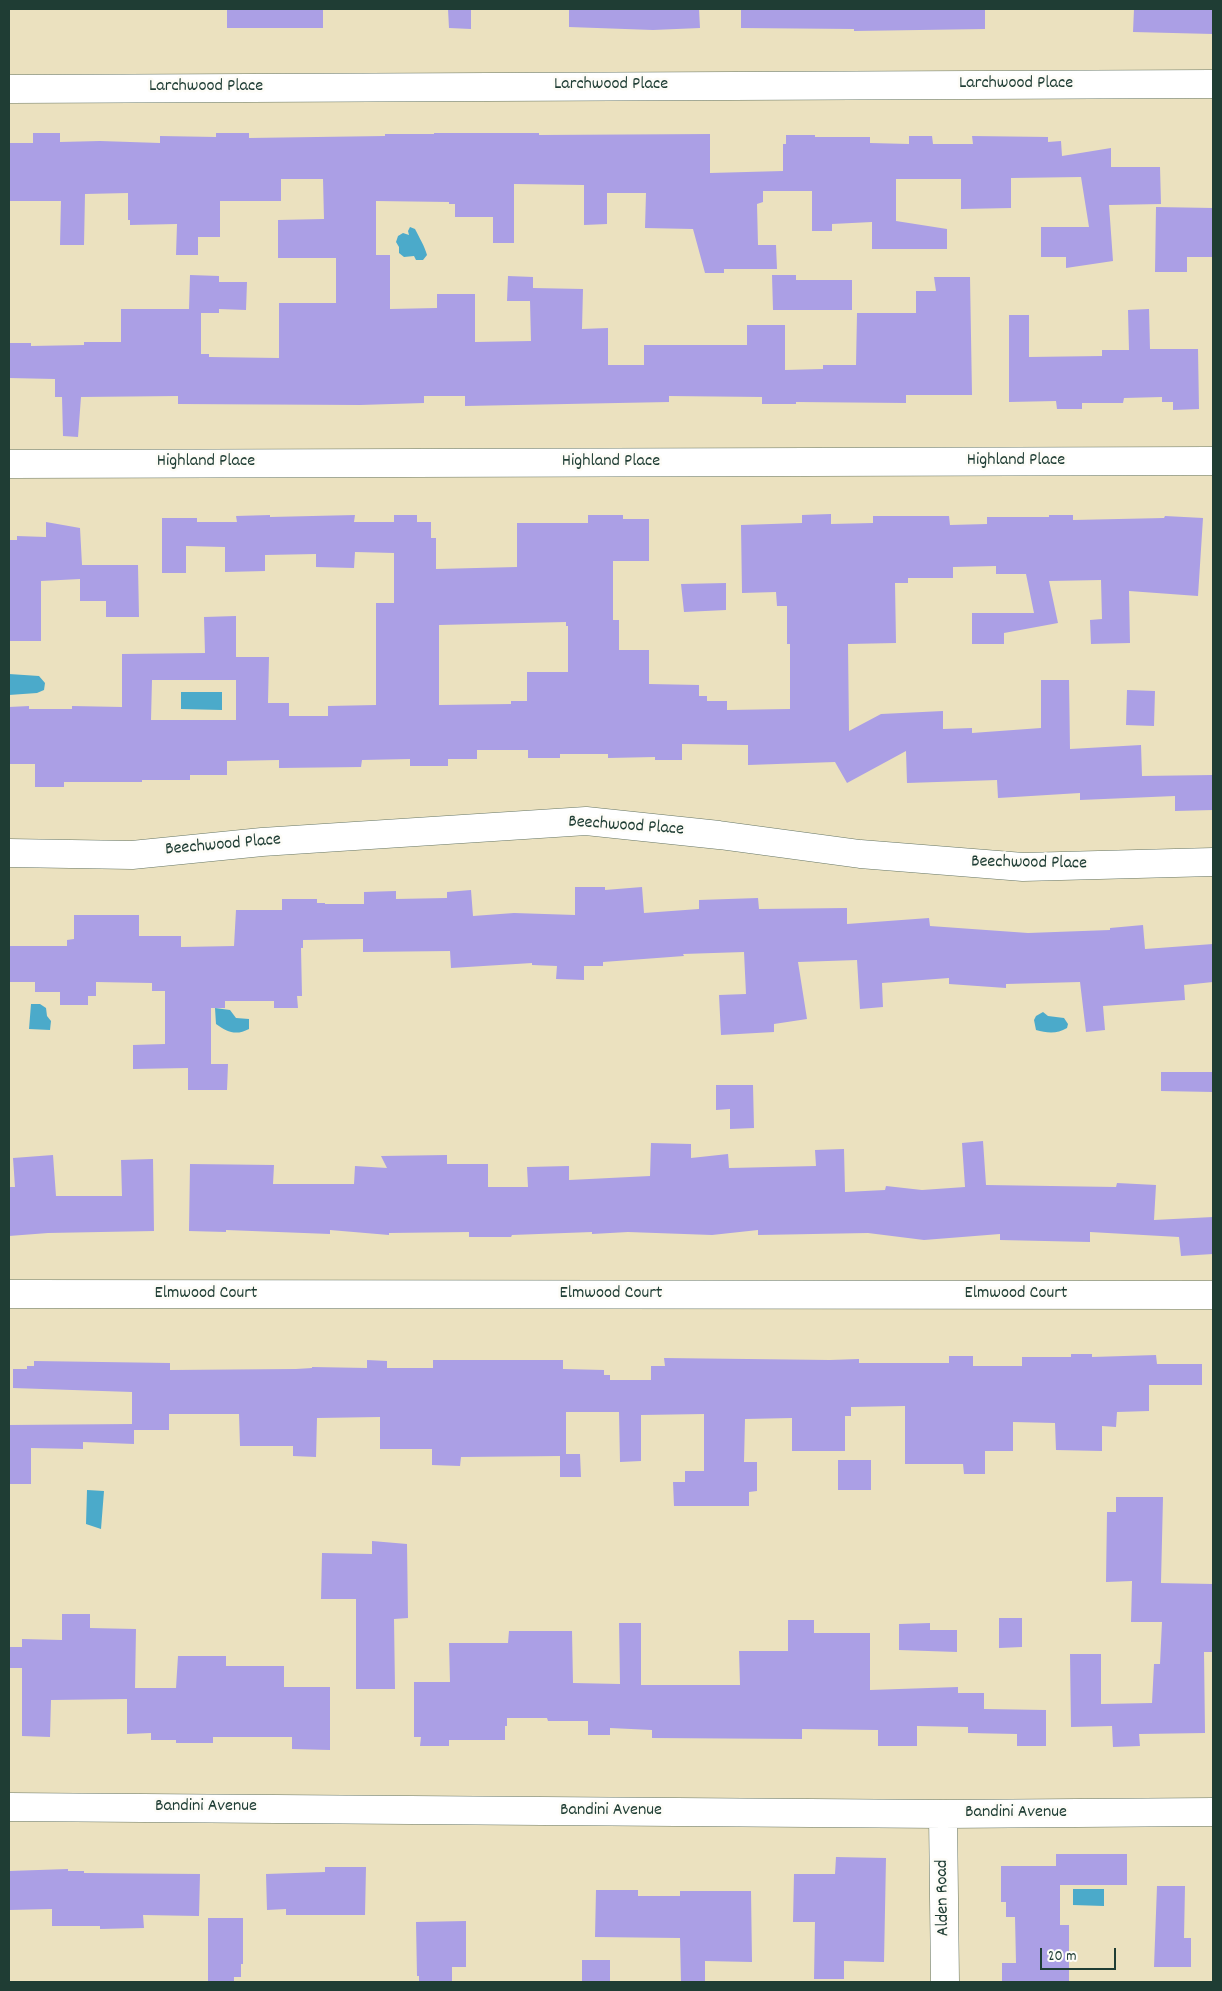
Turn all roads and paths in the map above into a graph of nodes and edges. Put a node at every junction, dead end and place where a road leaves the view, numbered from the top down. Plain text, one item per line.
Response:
1 (1213, 84) edge
2 (9, 89) edge
3 (1213, 461) edge
4 (9, 464) edge
5 (9, 853) edge
6 (1213, 862) edge
7 (9, 1294) edge
8 (1213, 1296) edge
9 (9, 1807) edge
10 (1213, 1812) edge
11 (943, 1814) junction
12 (946, 1982) edge

1 - 2 street, Larchwood Place
3 - 4 street, Highland Place
5 - 6 street, Beechwood Place
7 - 8 street, Elmwood Court
9 - 11 street, Bandini Avenue
10 - 11 street, Bandini Avenue
11 - 12 street, Alden Road

